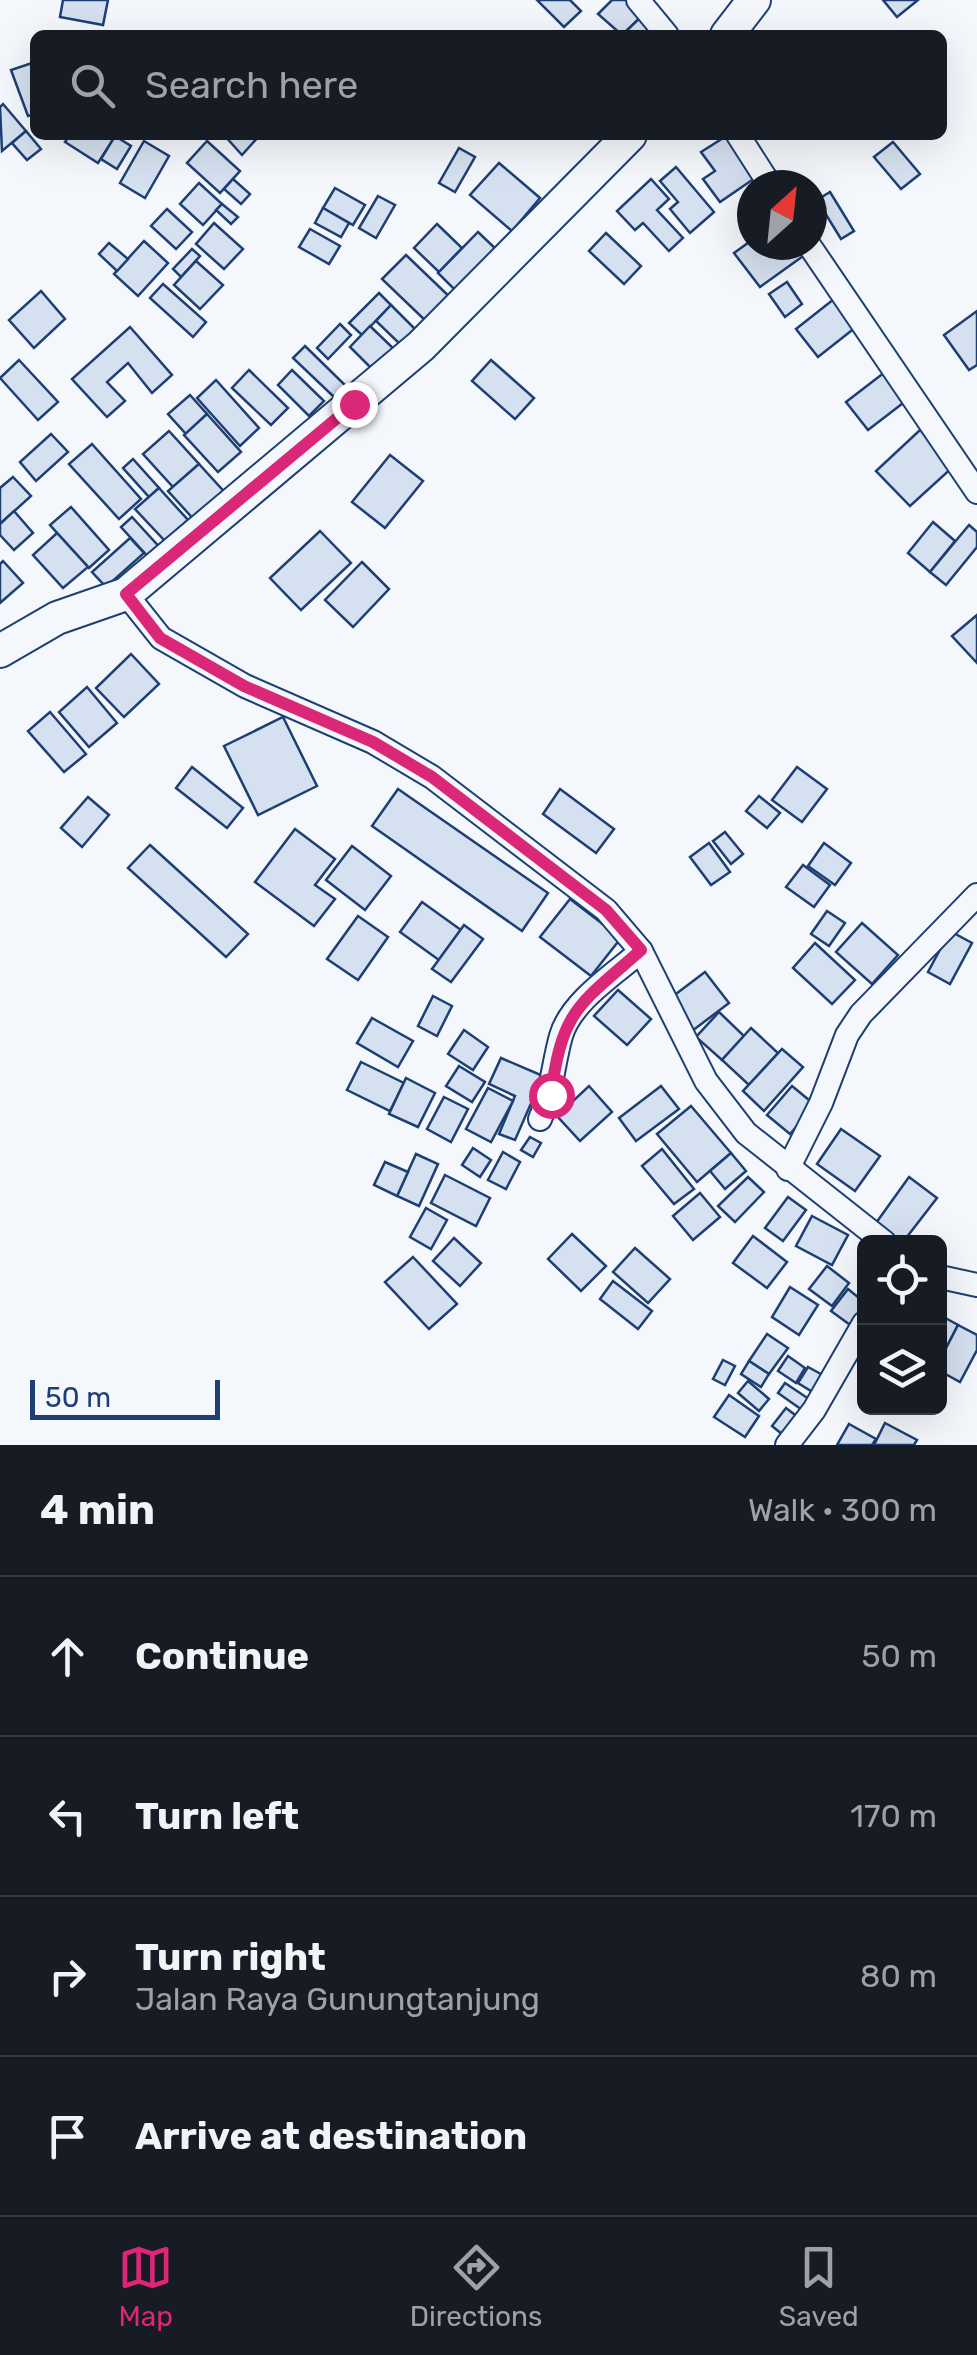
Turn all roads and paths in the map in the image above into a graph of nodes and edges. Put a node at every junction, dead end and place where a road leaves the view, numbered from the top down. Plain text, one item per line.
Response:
1 (638, 0) edge
2 (754, 0) edge
3 (663, 30) edge
4 (731, 30) edge
5 (625, 140) edge
6 (741, 140) edge
7 (760, 170) edge
8 (818, 260) edge
9 (977, 492) edge
10 (126, 594) junction
11 (0, 651) edge
12 (977, 895) edge
13 (641, 950) junction
14 (540, 1120) dead end
15 (788, 1169) junction
16 (875, 1235) edge
17 (947, 1278) edge
18 (977, 1284) edge
19 (863, 1325) edge
20 (787, 1445) edge

1 - 3 street
2 - 4 main road
5 - 10 main road
6 - 7 street
8 - 9 street
10 - 11 main road
10 - 13 street
12 - 15 street
13 - 14 street
13 - 15 street
15 - 16 street
17 - 18 street
19 - 20 street

